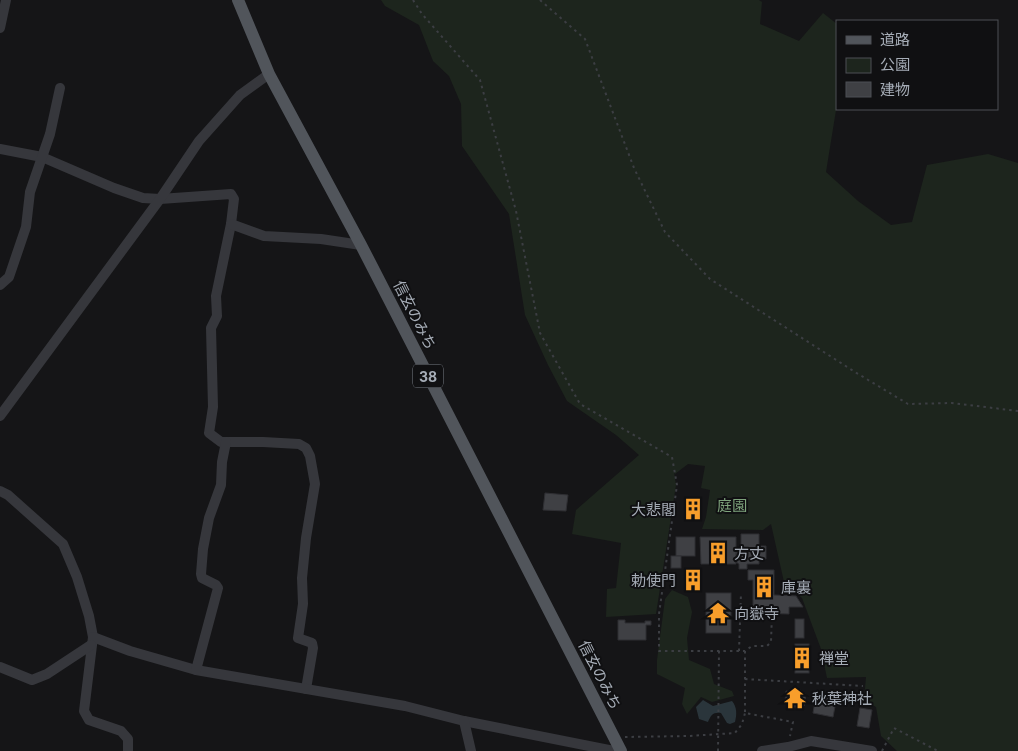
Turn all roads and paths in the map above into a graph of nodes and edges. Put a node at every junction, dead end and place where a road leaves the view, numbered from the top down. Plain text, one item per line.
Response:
1 (6, 0) edge
2 (238, 0) edge
3 (412, 0) edge
4 (540, 0) edge
5 (0, 28) edge
6 (269, 74) junction
7 (60, 88) dead end
8 (0, 150) edge
9 (42, 157) junction
10 (160, 199) junction
11 (231, 224) junction
12 (361, 245) junction
13 (0, 284) edge
14 (1018, 411) edge
15 (0, 416) edge
16 (226, 442) junction
17 (0, 491) edge
18 (741, 593) dead end
19 (772, 614) dead end
20 (92, 641) junction
21 (719, 651) junction
22 (739, 651) junction
23 (745, 651) junction
24 (0, 667) edge
25 (196, 670) junction
26 (745, 679) junction
27 (863, 686) dead end
28 (306, 689) junction
29 (745, 713) junction
30 (464, 721) junction
31 (718, 734) junction
32 (614, 737) junction
33 (788, 747) junction
34 (128, 751) edge
35 (472, 751) edge
36 (614, 751) edge
37 (621, 751) edge
38 (718, 751) edge
39 (762, 751) edge
40 (872, 751) edge
41 (882, 751) edge
42 (938, 751) edge

1 - 5 street
2 - 6 main road, 信玄のみち / 38
3 - 21 path
4 - 14 path
6 - 10 street
6 - 12 main road, 信玄のみち / 38
7 - 9 street
8 - 9 street
9 - 10 street
9 - 13 street
10 - 11 street
10 - 15 street
11 - 12 street
11 - 16 street
12 - 32 main road, 信玄のみち / 38
16 - 25 street
16 - 28 street
17 - 20 street
18 - 22 path
19 - 23 path
20 - 24 street
20 - 25 street
20 - 34 street
21 - 22 path
21 - 31 path
22 - 23 path
23 - 26 path
25 - 28 street
26 - 27 path
26 - 29 path
28 - 30 street
29 - 31 path
29 - 33 path
30 - 35 street
30 - 36 street
31 - 32 path
31 - 38 path
32 - 37 main road, 信玄のみち / 38
33 - 39 street
33 - 40 street
41 - 42 path

